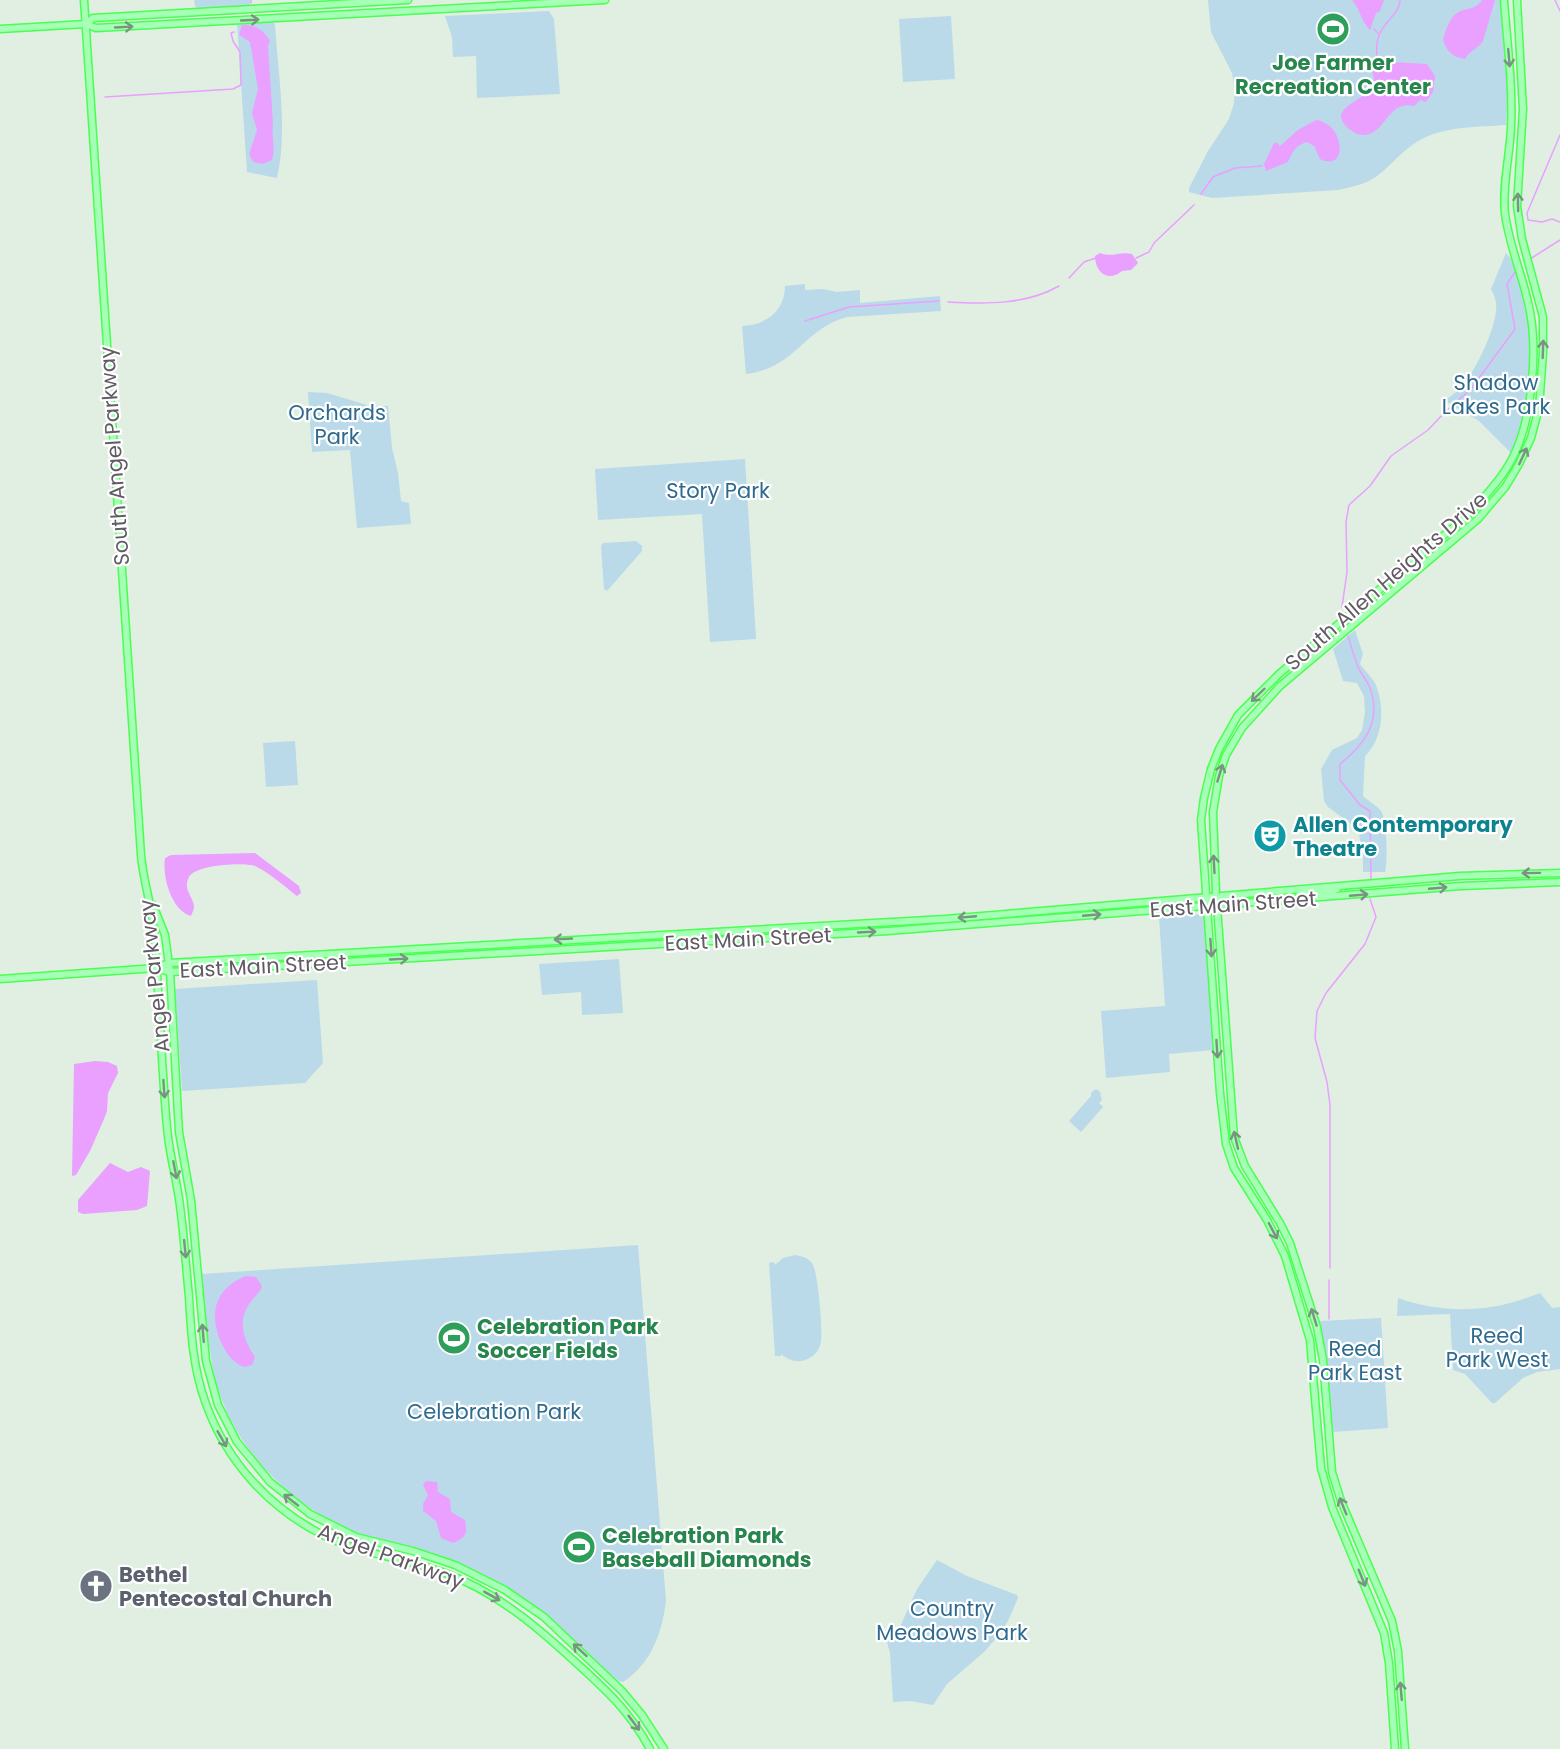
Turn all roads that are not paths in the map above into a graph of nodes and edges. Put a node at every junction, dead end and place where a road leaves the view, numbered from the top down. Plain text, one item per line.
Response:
1 (84, 0) edge
2 (408, 0) edge
3 (437, 0) edge
4 (605, 0) edge
5 (1504, 0) edge
6 (1516, 0) edge
7 (438, 8) junction
8 (1518, 23) junction
9 (86, 24) junction
10 (1506, 25) junction
11 (0, 29) edge
12 (1498, 481) junction
13 (1506, 486) junction
14 (1409, 564) junction
15 (1415, 572) junction
16 (1317, 641) junction
17 (1322, 649) junction
18 (1202, 812) junction
19 (1212, 812) junction
20 (1560, 873) edge
21 (1560, 882) edge
22 (1343, 886) junction
23 (145, 888) junction
24 (1297, 890) junction
25 (1216, 897) junction
26 (1207, 898) junction
27 (1297, 900) junction
28 (1257, 903) junction
29 (1110, 906) junction
30 (1208, 906) junction
31 (1216, 906) junction
32 (1055, 910) junction
33 (1110, 914) junction
34 (1009, 922) junction
35 (767, 928) junction
36 (713, 931) junction
37 (767, 939) junction
38 (714, 942) junction
39 (354, 952) junction
40 (261, 957) junction
41 (354, 961) junction
42 (169, 963) junction
43 (156, 968) junction
44 (224, 969) junction
45 (170, 972) junction
46 (0, 978) edge
47 (381, 1544) junction
48 (378, 1554) junction
49 (650, 1749) edge
50 (664, 1749) edge
51 (1395, 1749) edge
52 (1405, 1749) edge

1 - 9 main road
2 - 9 main road
3 - 7 main road
4 - 7 main road
5 - 10 main road, South Allen Heights Drive
6 - 8 main road, South Allen Heights Drive
9 -> 7 main road
8 - 10 main road
13 -> 8 main road, South Allen Heights Drive
9 - 11 main road
9 - 23 main road, South Angel Parkway
10 -> 12 main road, South Allen Heights Drive
12 - 13 main road
12 - 14 main road, South Allen Heights Drive
13 - 15 main road, South Allen Heights Drive
14 - 15 main road
14 - 16 main road, South Allen Heights Drive
15 - 17 main road, South Allen Heights Drive
16 - 17 main road
16 -> 18 main road, South Allen Heights Drive
19 -> 17 main road, South Allen Heights Drive
18 - 19 main road
18 - 26 main road, South Allen Heights Drive
25 -> 19 main road, South Allen Heights Drive
20 -> 22 main road, East Main Street
27 -> 21 main road, East Main Street
22 - 24 main road, East Main Street
22 - 27 main road
23 - 42 main road, Angel Parkway
23 - 43 main road, Angel Parkway
24 - 25 main road, East Main Street
24 - 28 main road
25 - 26 main road, East Main Street
25 - 31 main road, South Allen Heights Drive
26 - 29 main road, East Main Street
26 - 30 main road, South Allen Heights Drive
27 - 28 main road, East Main Street
28 - 31 main road, East Main Street
29 - 32 main road, East Main Street
29 - 33 main road
30 - 31 main road, East Main Street
30 - 33 main road, East Main Street
30 -> 51 main road, South Allen Heights Drive
52 -> 31 main road, South Allen Heights Drive
32 - 34 main road
32 -> 35 main road, East Main Street
34 -> 33 main road, East Main Street
37 -> 34 main road, East Main Street
35 - 36 main road, East Main Street
35 - 37 main road
36 - 38 main road
36 -> 39 main road, East Main Street
37 - 38 main road, East Main Street
41 -> 38 main road, East Main Street
39 - 40 main road, East Main Street
39 - 41 main road
40 - 42 main road, East Main Street
40 - 44 main road
41 - 44 main road, East Main Street
42 - 43 main road, East Main Street
42 - 45 main road, Angel Parkway
43 - 45 main road, East Main Street
43 - 46 main road
43 -> 48 main road, Angel Parkway
44 - 45 main road, East Main Street
47 -> 45 main road, Angel Parkway
47 - 48 main road
50 -> 47 main road, Angel Parkway
48 -> 49 main road, Angel Parkway

